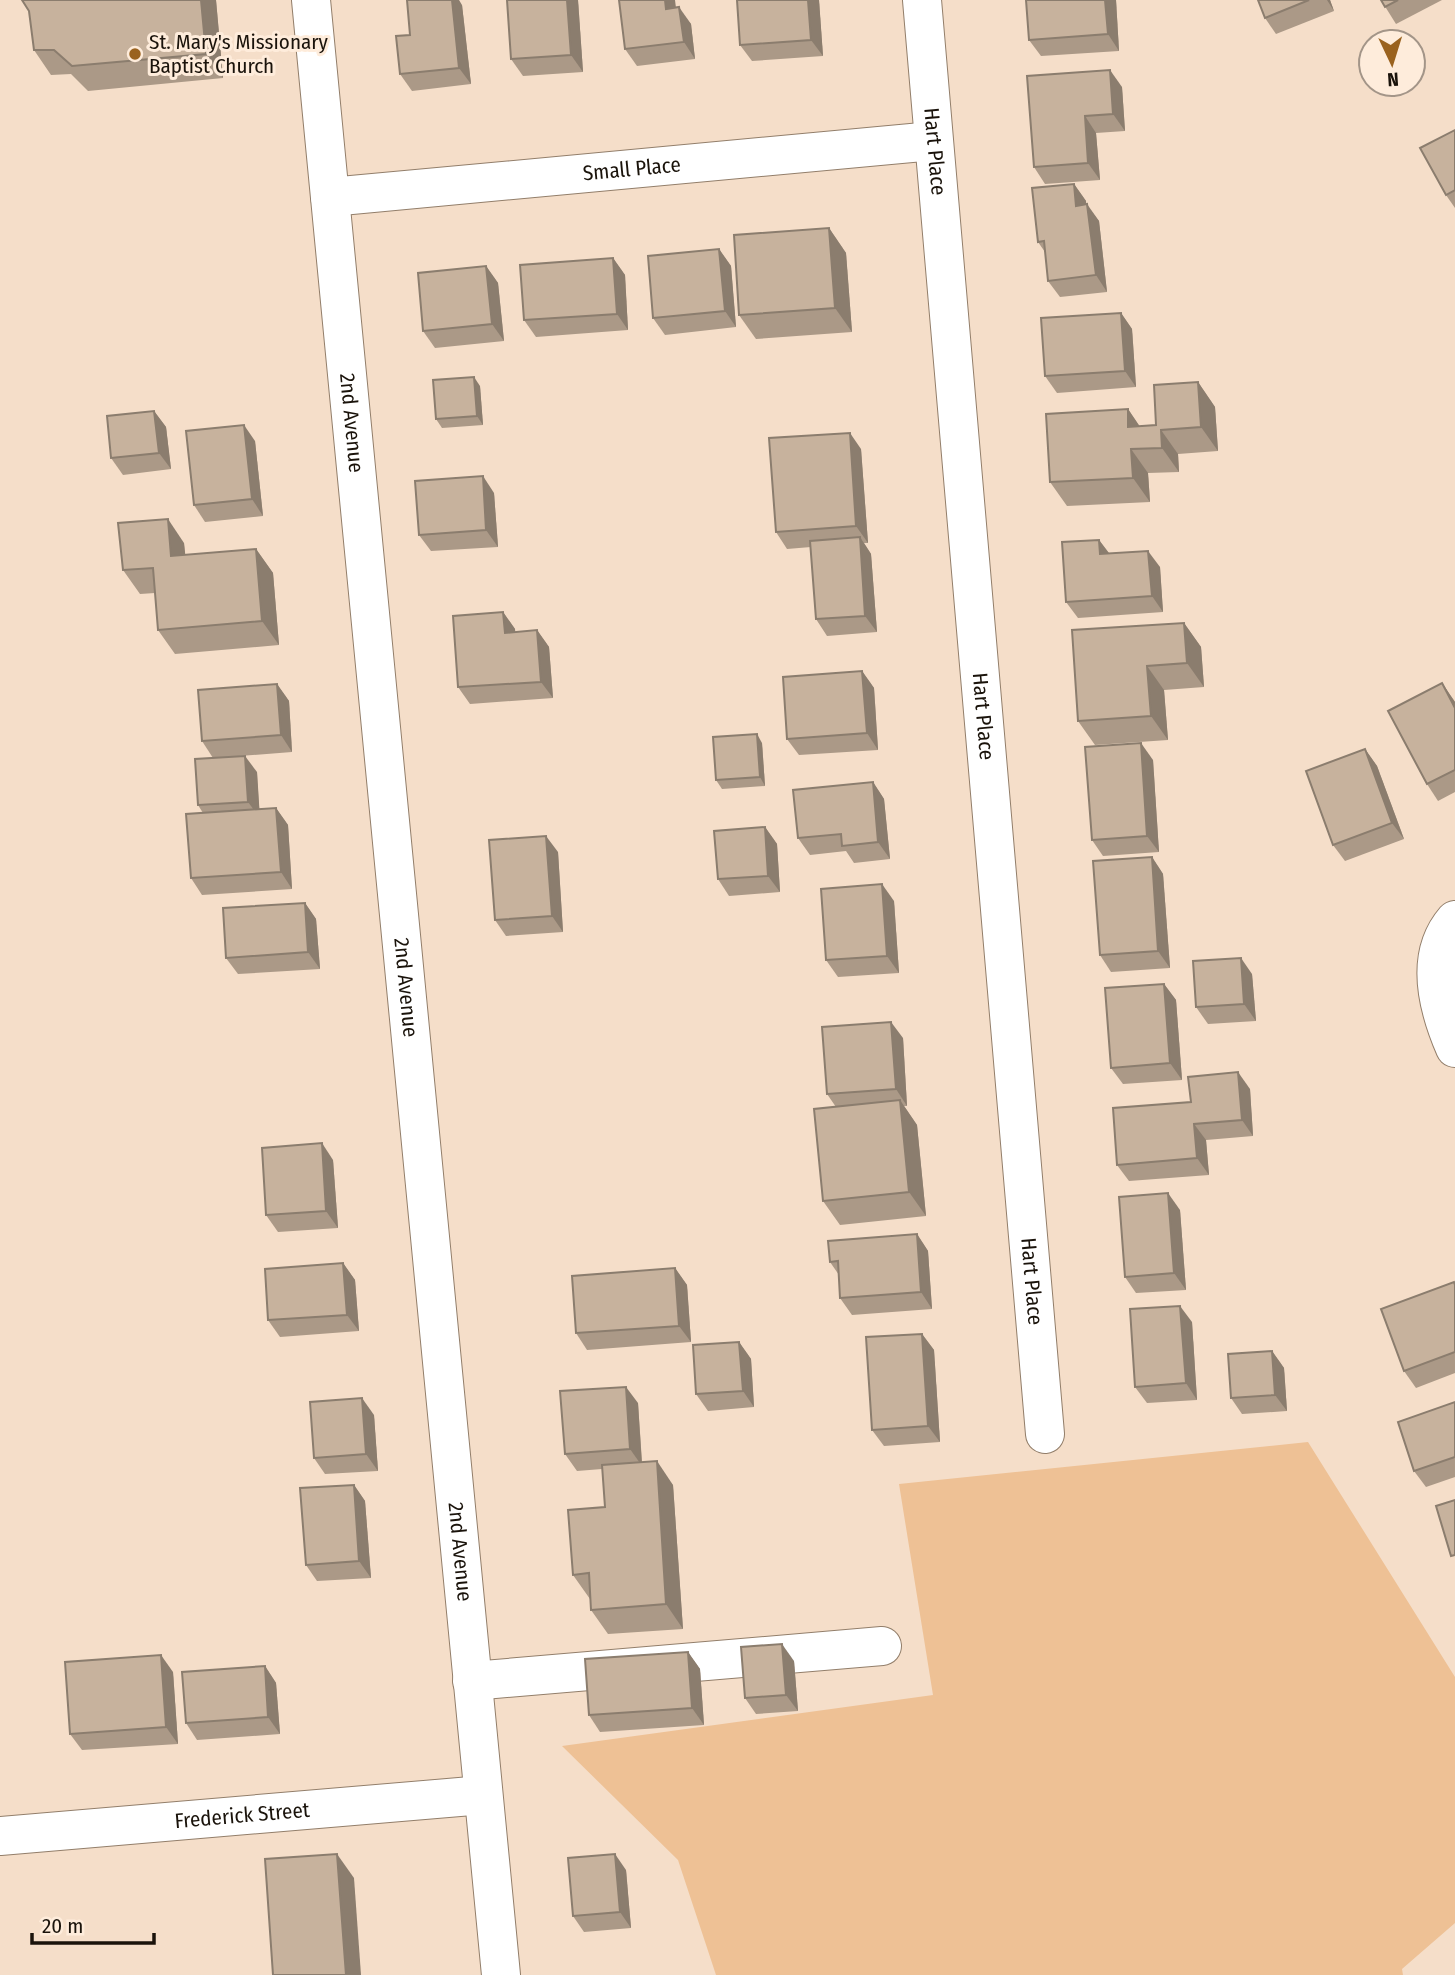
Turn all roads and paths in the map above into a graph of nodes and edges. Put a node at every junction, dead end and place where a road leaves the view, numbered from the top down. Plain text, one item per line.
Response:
1 (310, 0) edge
2 (922, 0) edge
3 (933, 141) junction
4 (330, 197) junction
5 (1455, 920) edge
6 (1455, 1048) edge
7 (1045, 1434) dead end
8 (882, 1646) dead end
9 (472, 1681) junction
10 (483, 1795) junction
11 (0, 1836) edge
12 (501, 1975) edge

1 - 4 street, 2nd Avenue
2 - 3 street, Hart Place
3 - 4 street, Small Place
3 - 7 street, Hart Place
4 - 9 street, 2nd Avenue
5 - 6 street
8 - 9 street
9 - 10 street, 2nd Avenue
10 - 11 street, Frederick Street
10 - 12 street, 2nd Avenue

